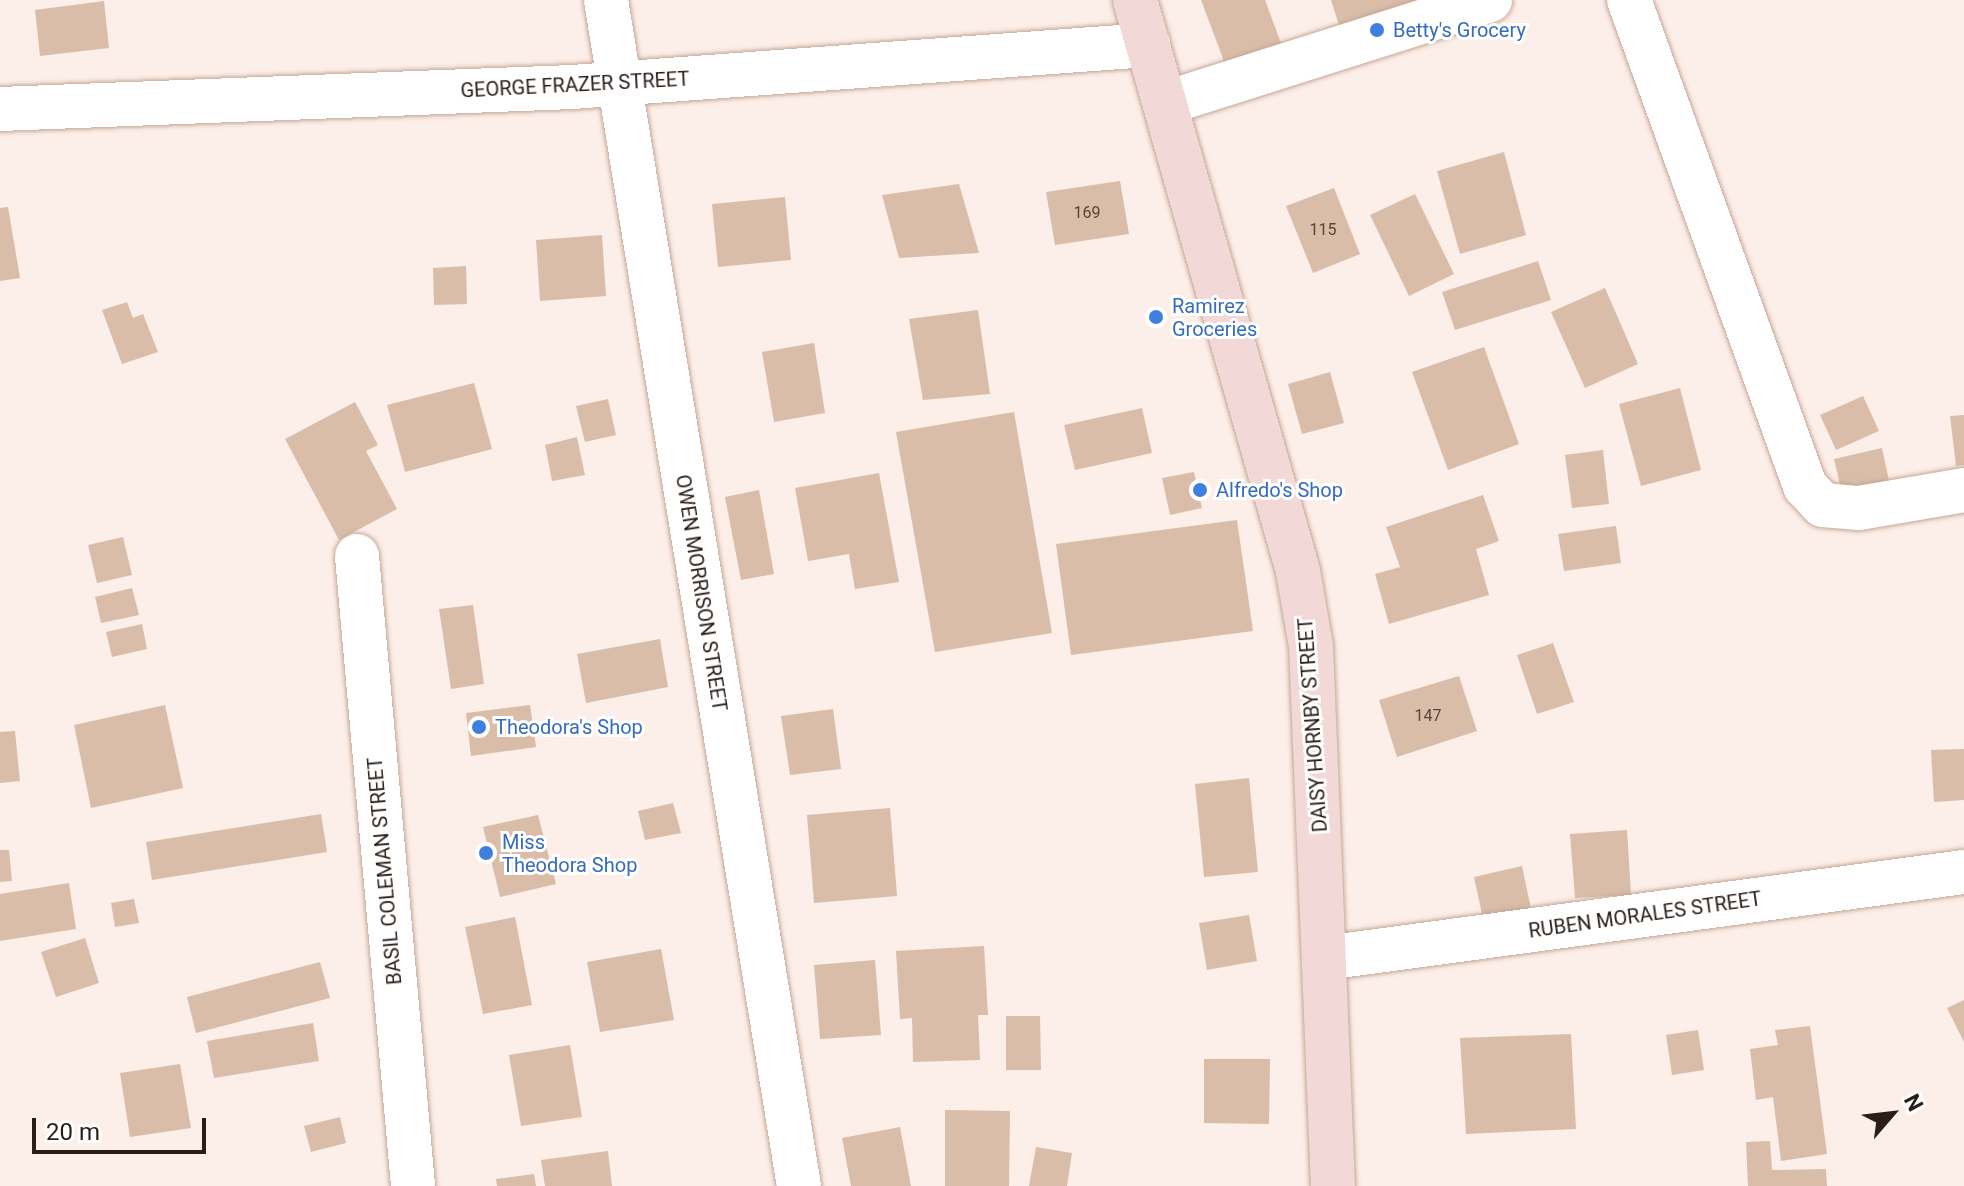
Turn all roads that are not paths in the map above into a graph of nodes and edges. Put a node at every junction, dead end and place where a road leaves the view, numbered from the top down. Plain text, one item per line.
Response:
1 (606, 0) edge
2 (1135, 0) edge
3 (1490, 0) edge
4 (1629, 0) edge
5 (1148, 45) junction
6 (618, 84) junction
7 (1166, 103) junction
8 (0, 109) edge
9 (1964, 490) edge
10 (357, 556) dead end
11 (1964, 872) edge
12 (1325, 958) junction
13 (413, 1186) edge
14 (799, 1186) edge
15 (1333, 1186) edge

1 - 6 street, OWEN MORRISON STREET
2 - 5 street, DAISY HORNBY STREET
3 - 7 street
4 - 9 street
5 - 6 street, GEORGE FRAZER STREET
5 - 7 street, DAISY HORNBY STREET
6 - 8 street, GEORGE FRAZER STREET
6 - 14 street, OWEN MORRISON STREET
7 - 12 street, DAISY HORNBY STREET
10 - 13 street, BASIL COLEMAN STREET
11 - 12 street, RUBEN MORALES STREET
12 - 15 street, DAISY HORNBY STREET

